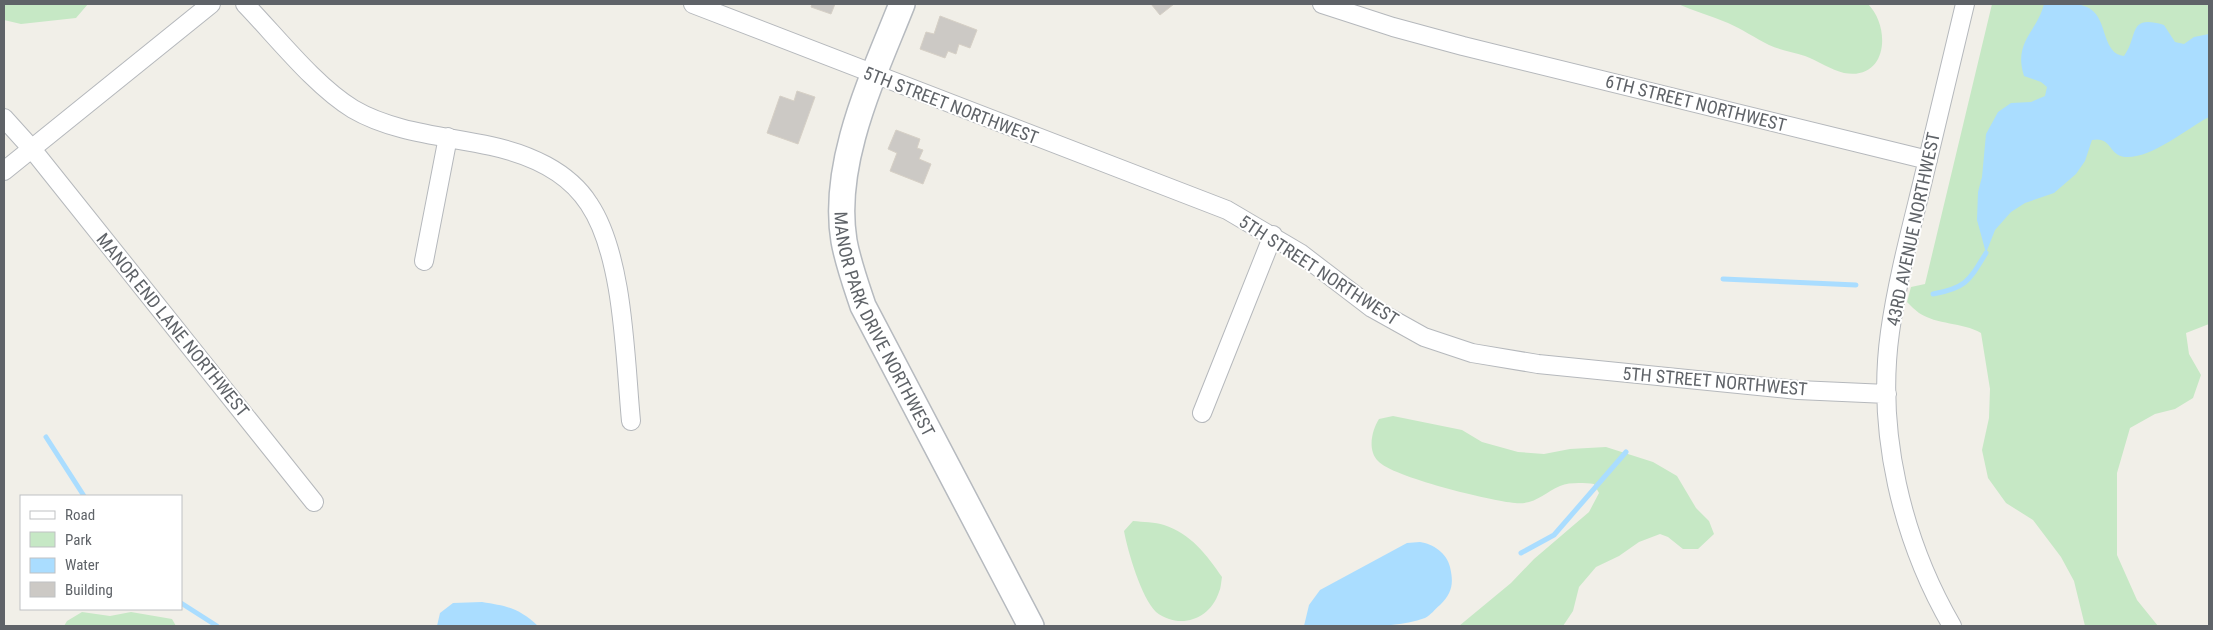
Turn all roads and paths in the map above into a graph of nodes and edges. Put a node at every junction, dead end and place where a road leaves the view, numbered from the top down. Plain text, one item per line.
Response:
1 (211, 4) edge
2 (245, 4) edge
3 (693, 4) edge
4 (902, 4) edge
5 (1322, 4) edge
6 (1965, 4) edge
7 (874, 75) junction
8 (4, 118) edge
9 (448, 137) junction
10 (32, 149) junction
11 (1928, 160) junction
12 (4, 171) edge
13 (1272, 235) junction
14 (424, 261) dead end
15 (1887, 394) junction
16 (1202, 413) dead end
17 (631, 421) dead end
18 (314, 502) dead end
19 (1031, 626) edge
20 (1952, 626) edge

1 - 10 street
2 - 9 street
3 - 7 street, 5TH STREET NORTHWEST
4 - 7 street, MANOR PARK DRIVE NORTHWEST
5 - 11 street, 6TH STREET NORTHWEST
6 - 11 street, 43RD AVENUE NORTHWEST
7 - 13 street, 5TH STREET NORTHWEST
7 - 19 street, MANOR PARK DRIVE NORTHWEST
8 - 10 street, MANOR END LANE NORTHWEST
9 - 14 street
9 - 17 street
10 - 12 street
10 - 18 street, MANOR END LANE NORTHWEST
11 - 15 street, 43RD AVENUE NORTHWEST
13 - 15 street, 5TH STREET NORTHWEST
13 - 16 street
15 - 20 street, 43RD AVENUE NORTHWEST

